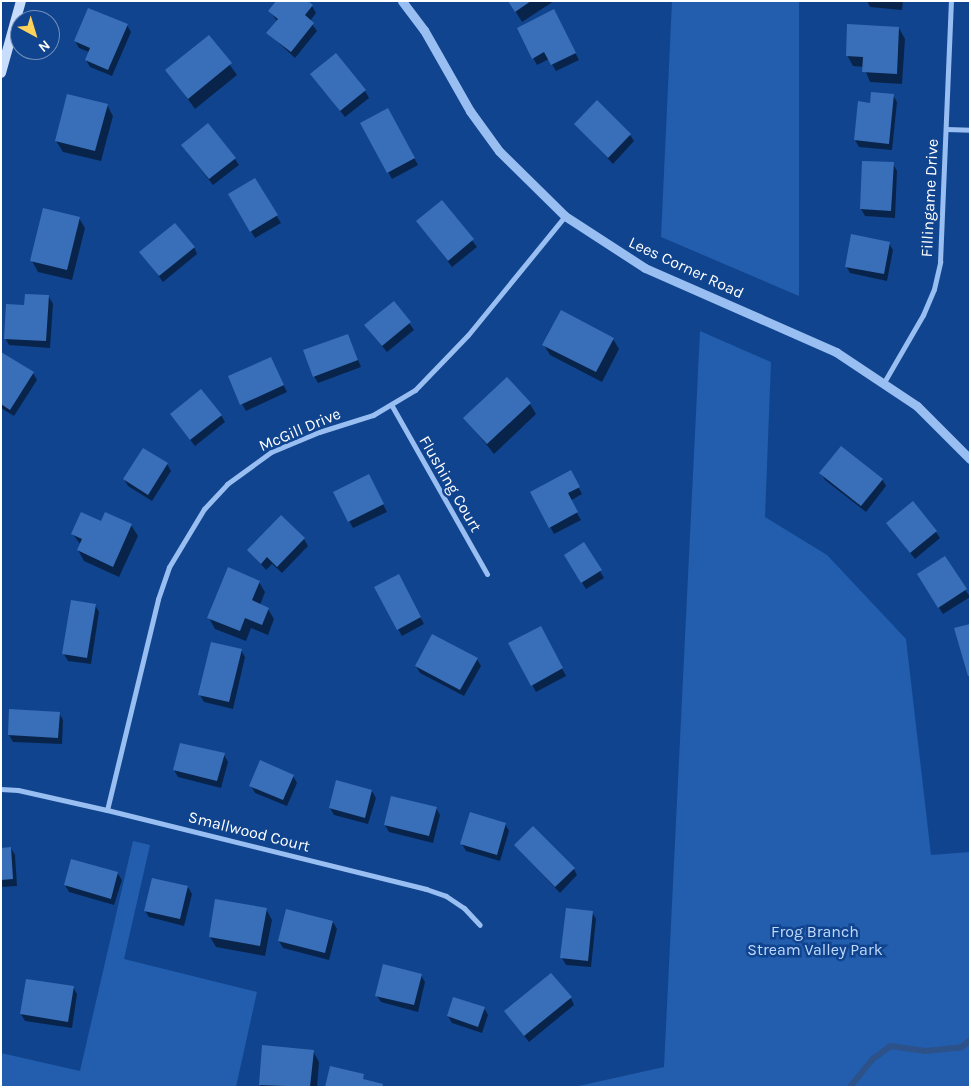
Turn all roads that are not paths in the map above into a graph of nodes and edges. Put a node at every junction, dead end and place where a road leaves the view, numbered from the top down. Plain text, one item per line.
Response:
1 (21, 1) edge
2 (402, 1) edge
3 (951, 1) edge
4 (1, 72) edge
5 (946, 129) junction
6 (970, 130) edge
7 (565, 216) junction
8 (883, 384) junction
9 (392, 406) junction
10 (970, 459) edge
11 (488, 574) dead end
12 (1, 789) edge
13 (107, 810) junction
14 (480, 925) dead end

1 - 4 main road
2 - 7 street, Lees Corner Road
3 - 5 street, Fillingame Drive
5 - 6 street
5 - 8 street, Fillingame Drive
7 - 8 street, Lees Corner Road
7 - 9 street, McGill Drive
8 - 10 street, Lees Corner Road
9 - 11 street, Flushing Court
9 - 13 street, McGill Drive
12 - 13 street, Smallwood Court
13 - 14 street, Smallwood Court

